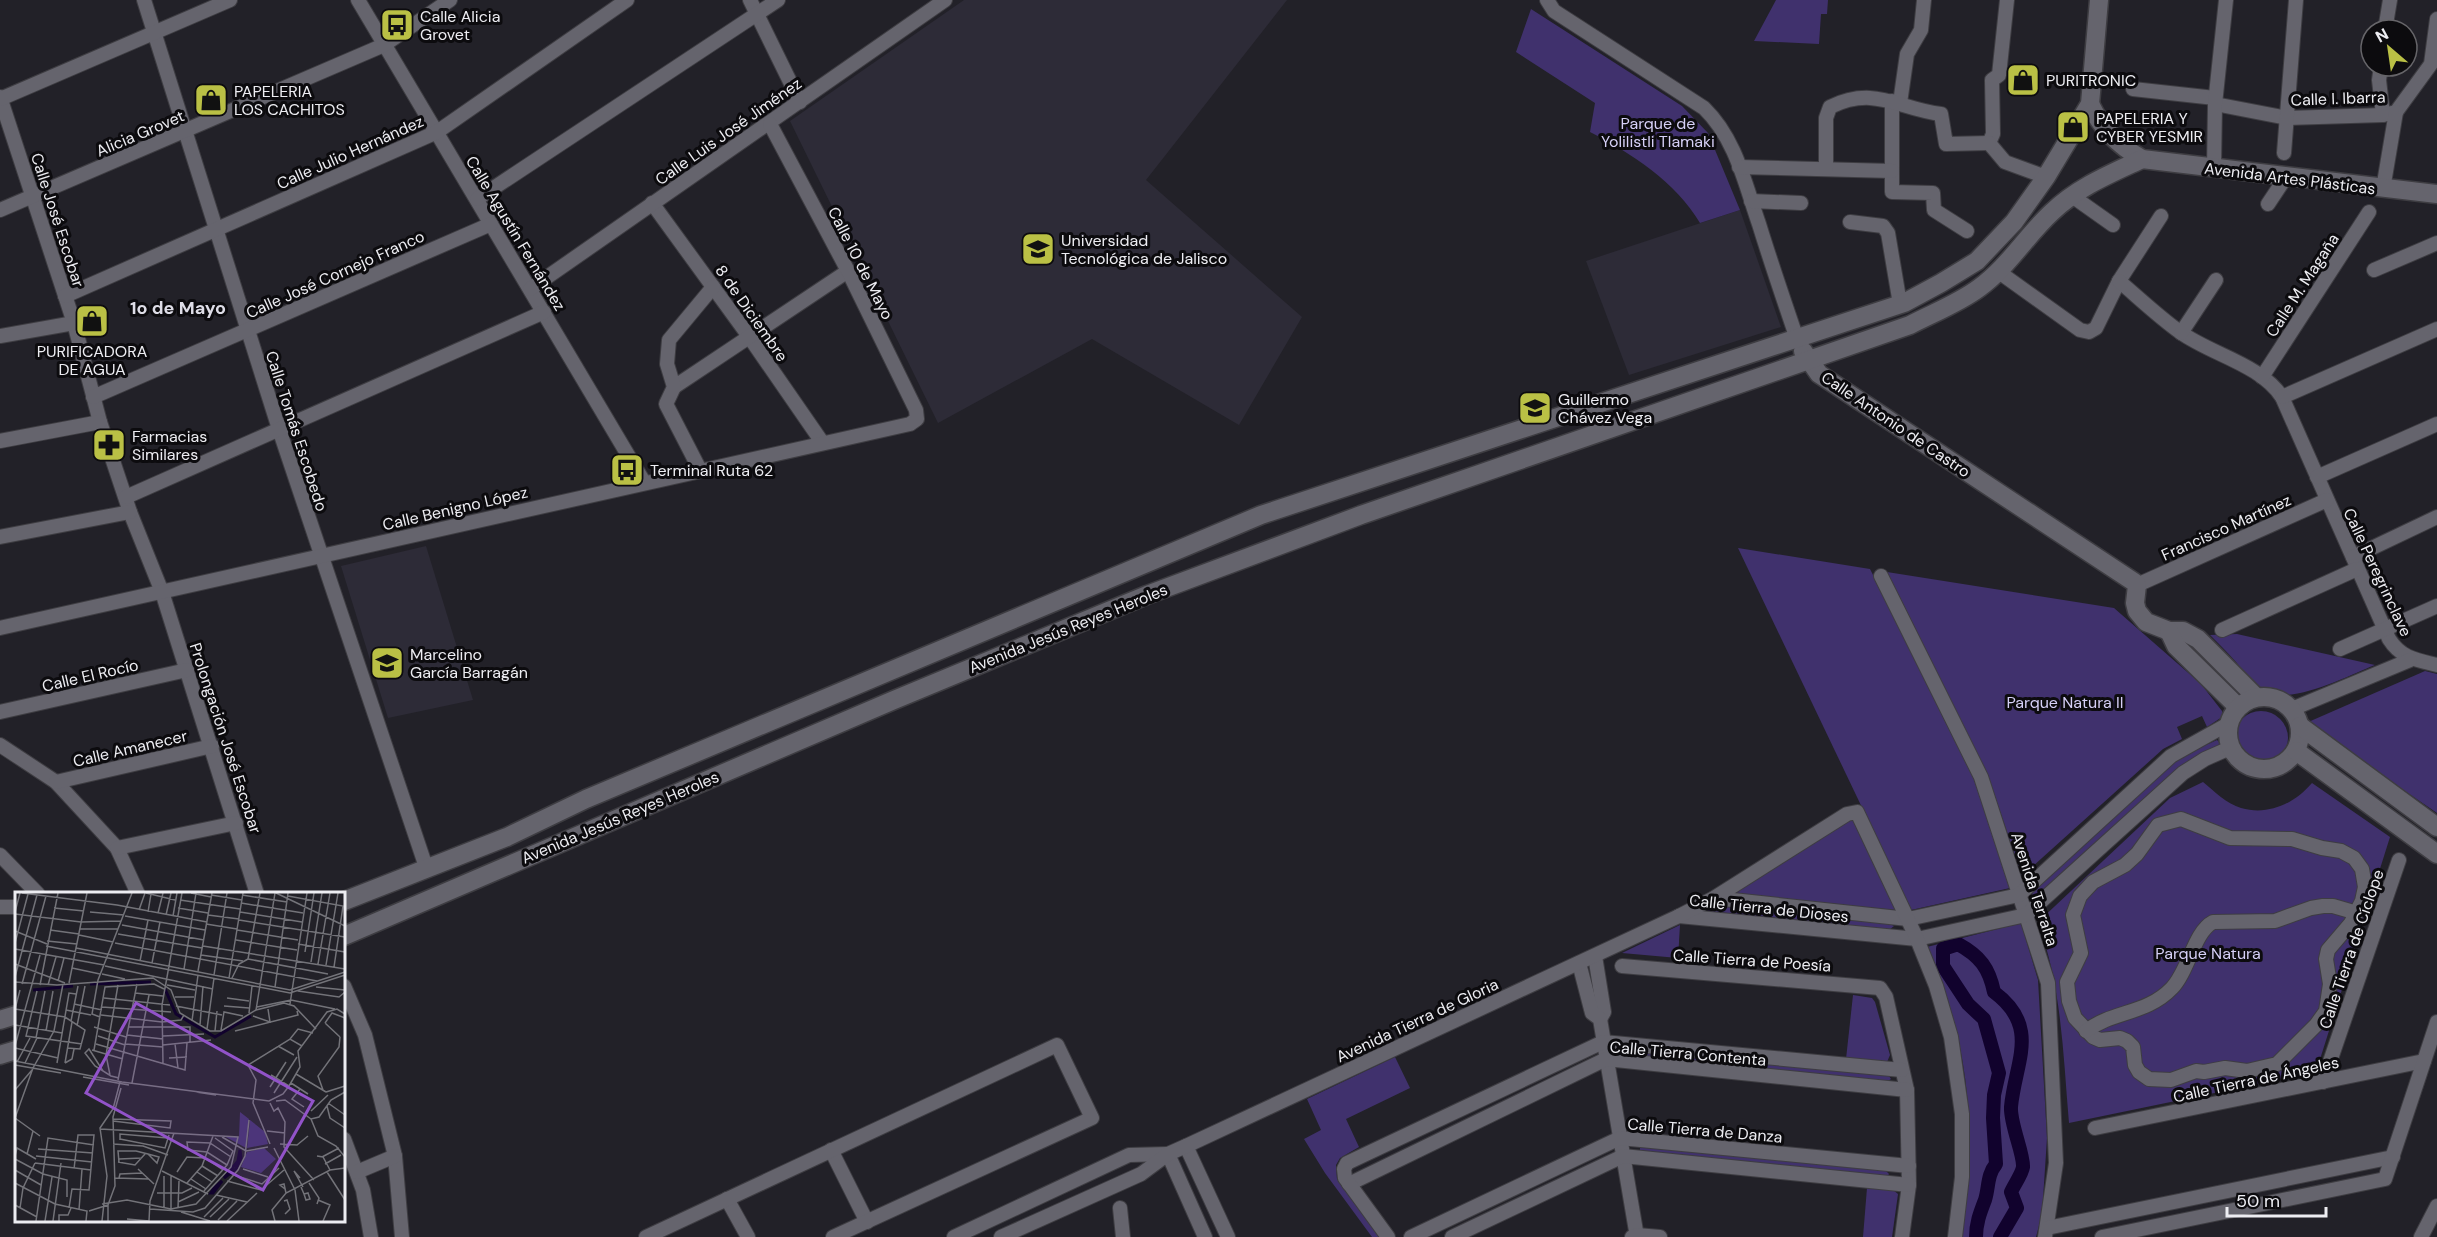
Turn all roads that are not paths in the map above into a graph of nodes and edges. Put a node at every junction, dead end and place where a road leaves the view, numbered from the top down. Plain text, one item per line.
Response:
1 (144, 0) edge
2 (230, 0) edge
3 (358, 0) edge
4 (450, 0) edge
5 (627, 0) edge
6 (750, 0) edge
7 (778, 0) edge
8 (945, 0) edge
9 (1924, 0) edge
10 (2007, 0) edge
11 (2099, 0) edge
12 (2226, 0) edge
13 (2296, 0) edge
14 (2390, 0) edge
15 (1547, 2) edge
16 (756, 14) junction
17 (2387, 18) edge
18 (2437, 20) edge
19 (155, 34) junction
20 (384, 45) junction
21 (2379, 78) edge
22 (2133, 89) dead end
23 (0, 99) edge
24 (2215, 101) junction
25 (800, 102) junction
26 (1896, 102) junction
27 (2090, 104) junction
28 (2389, 113) junction
29 (2287, 118) junction
30 (770, 124) junction
31 (185, 131) junction
32 (436, 132) junction
33 (1989, 143) junction
34 (2284, 153) dead end
35 (2142, 159) junction
36 (1739, 167) junction
37 (1822, 168) junction
38 (2214, 168) junction
39 (1892, 171) junction
40 (2046, 177) junction
41 (2286, 177) junction
42 (2383, 189) junction
43 (2437, 194) edge
44 (33, 196) junction
45 (2072, 196) junction
46 (477, 200) junction
47 (1750, 201) junction
48 (652, 203) junction
49 (1801, 203) dead end
50 (2268, 204) dead end
51 (0, 210) edge
52 (2369, 212) dead end
53 (2161, 216) dead end
54 (1850, 222) dead end
55 (491, 224) junction
56 (2113, 225) dead end
57 (216, 230) junction
58 (1979, 238) junction
59 (2437, 243) edge
60 (2374, 270) dead end
61 (848, 271) junction
62 (1999, 272) junction
63 (2216, 280) dead end
64 (2119, 281) junction
65 (713, 287) junction
66 (530, 289) junction
67 (65, 296) junction
68 (1900, 304) junction
69 (544, 312) junction
70 (74, 323) junction
71 (2437, 329) edge
72 (247, 331) junction
73 (2181, 333) junction
74 (748, 335) junction
75 (0, 336) edge
76 (1797, 339) junction
77 (1808, 360) junction
78 (2262, 377) junction
79 (674, 387) junction
80 (93, 396) junction
81 (2282, 397) junction
82 (917, 419) joint
83 (100, 422) junction
84 (2437, 424) edge
85 (279, 429) junction
86 (0, 441) edge
87 (822, 442) junction
88 (700, 470) junction
89 (2317, 477) junction
90 (644, 482) junction
91 (126, 496) junction
92 (2327, 500) junction
93 (130, 512) junction
94 (2437, 517) edge
95 (0, 537) edge
96 (320, 555) junction
97 (2355, 563) junction
98 (1138, 566) junction
99 (1881, 576) dead end
100 (2137, 585) junction
101 (162, 592) junction
102 (1147, 595) junction
103 (2437, 606) edge
104 (0, 628) edge
105 (2384, 629) junction
106 (2222, 630) dead end
107 (2169, 631) junction
108 (2340, 649) dead end
109 (2410, 660) junction
110 (2437, 665) edge
111 (187, 670) junction
112 (2256, 697) junction
113 (2238, 707) junction
114 (0, 712) edge
115 (2296, 717) junction
116 (2228, 724) junction
117 (0, 745) edge
118 (212, 746) junction
119 (2230, 748) junction
120 (2295, 751) junction
121 (56, 782) junction
122 (2409, 808) junction
123 (236, 823) junction
124 (2437, 827) edge
125 (2401, 830) junction
126 (117, 848) junction
127 (2437, 854) edge
128 (0, 855) edge
129 (2399, 860) dead end
130 (427, 870) junction
131 (36, 892) edge
132 (137, 892) edge
133 (256, 892) edge
134 (2019, 895) junction
135 (1714, 898) junction
136 (345, 901) edge
137 (2357, 913) junction
138 (2026, 915) junction
139 (1679, 916) junction
140 (1908, 919) junction
141 (345, 936) edge
142 (1917, 939) junction
143 (1595, 956) junction
144 (1579, 963) junction
145 (1622, 966) dead end
146 (345, 988) edge
147 (15, 1015) edge
148 (1600, 1019) junction
149 (0, 1020) edge
150 (2437, 1022) edge
151 (2086, 1031) junction
152 (1603, 1042) junction
153 (15, 1050) edge
154 (0, 1055) edge
155 (1606, 1059) junction
156 (2424, 1061) junction
157 (1902, 1070) junction
158 (2323, 1082) junction
159 (1907, 1090) junction
160 (2095, 1128) dead end
161 (1620, 1138) junction
162 (345, 1142) edge
163 (1186, 1146) junction
164 (831, 1150) junction
165 (1168, 1154) junction
166 (395, 1156) junction
167 (1623, 1156) junction
168 (2393, 1156) junction
169 (1908, 1166) junction
170 (357, 1173) junction
171 (1349, 1184) junction
172 (1909, 1185) junction
173 (727, 1199) junction
174 (2437, 1206) edge
175 (1120, 1208) dead end
176 (867, 1221) junction
177 (2046, 1232) edge
178 (1635, 1236) edge
179 (370, 1237) edge
180 (402, 1237) edge
181 (646, 1237) edge
182 (748, 1237) edge
183 (833, 1237) edge
184 (954, 1237) edge
185 (1001, 1237) edge
186 (1123, 1237) edge
187 (1205, 1237) edge
188 (1228, 1237) edge
189 (1388, 1237) edge
190 (1411, 1237) edge
191 (1452, 1237) edge
192 (1660, 1237) edge
193 (1902, 1237) edge
194 (1955, 1237) edge
195 (2102, 1237) edge
196 (2421, 1237) edge

1 - 19 street, Calle Tomás Escobedo
2 - 19 street
3 - 20 street, Calle Agustín Fernández
4 - 20 street, Alicia Grovet
5 - 32 street, Calle Julio Hernández
6 - 16 street
7 - 16 street
8 - 25 street, Calle Luis José Jiménez
9 - 26 street
10 - 33 street
11 - 27 street
12 - 24 street
13 - 29 street
14 - 17 street
15 - 36 street, Calle Antonio de Castro
16 - 25 street
16 - 46 street
18 - 28 street, Calle I. Ibarra
19 - 23 street
19 - 31 street, Calle Tomás Escobedo
20 - 31 street, Alicia Grovet
20 - 32 street, Calle Agustín Fernández
21 - 28 street
22 - 24 street, Calle I. Ibarra
23 - 44 street, Calle José Escobar
24 - 29 street, Calle I. Ibarra
24 - 38 street
25 - 30 street, Calle Luis José Jiménez
26 - 33 street
26 - 37 street
26 - 39 street
27 - 35 street, Avenida Artes Plásticas
27 - 40 street
28 - 29 street, Calle I. Ibarra
28 - 42 street
29 - 34 street
30 - 48 street, Calle Luis José Jiménez
30 - 61 street, Calle 10 de Mayo
31 - 44 street, Alicia Grovet
31 - 57 street, Calle Tomás Escobedo
32 - 46 street, Calle Agustín Fernández
32 - 57 street, Calle Julio Hernández
33 - 40 street
35 - 38 street, Avenida Artes Plásticas
35 - 45 street
36 - 37 street
36 - 47 street, Calle Antonio de Castro
37 - 39 street
38 - 41 street, Avenida Artes Plásticas
39 - 58 street
40 - 58 street
41 - 42 street, Avenida Artes Plásticas
41 - 50 street
42 - 43 street, Avenida Artes Plásticas
44 - 51 street, Alicia Grovet
44 - 67 street, Calle José Escobar
45 - 56 street
45 - 62 street
46 - 55 street, Calle Agustín Fernández
47 - 49 street
47 - 76 street, Calle Antonio de Castro
48 - 65 street, 8 de Diciembre
48 - 66 street, Calle Luis José Jiménez
52 - 78 street, Calle M. Magaña
53 - 64 street
54 - 68 street
55 - 66 street, Calle Agustín Fernández
55 - 72 street, Calle José Cornejo Franco
57 - 67 street, Calle Julio Hernández
57 - 72 street, Calle Tomás Escobedo
58 - 68 street
59 - 60 street
61 - 74 street
61 - 82 street, Calle 10 de Mayo
62 - 64 street
62 - 77 street
63 - 73 street
64 - 73 street
65 - 74 street, 8 de Diciembre
65 - 79 street
66 - 69 street, Calle Agustín Fernández
67 - 70 street, Calle José Escobar
68 - 76 street
69 - 85 street
69 - 90 street, Calle Agustín Fernández
70 - 75 street
70 - 80 street, Calle José Escobar
71 - 81 street
72 - 80 street, Calle José Cornejo Franco
72 - 85 street, Calle Tomás Escobedo
73 - 78 street
74 - 79 street
74 - 87 street, 8 de Diciembre
76 - 77 street, Calle Antonio de Castro
76 - 98 street, Avenida Jesús Reyes Heroles
77 - 100 street, Calle Antonio de Castro
77 - 102 street, Avenida Jesús Reyes Heroles
78 - 81 street
79 - 88 street
80 - 83 street, Calle José Escobar
81 - 89 street, Calle Peregrinclave
82 - 87 street, Calle Benigno López
83 - 86 street
83 - 91 street, Calle José Escobar
84 - 89 street
85 - 91 street
85 - 96 street, Calle Tomás Escobedo
87 - 88 street, Calle Benigno López
88 - 90 street, Calle Benigno López
89 - 92 street, Calle Peregrinclave
90 - 96 street, Calle Benigno López
91 - 93 street, Calle José Escobar
92 - 97 street, Calle Peregrinclave
92 - 100 street, Francisco Martínez
93 - 95 street
93 - 101 street, Calle José Escobar
94 - 97 street
96 - 101 street, Calle Benigno López
96 - 130 street, Calle Tomás Escobedo
97 - 105 street, Calle Peregrinclave
97 - 106 street
98 - 102 street
98 - 130 street, Avenida Jesús Reyes Heroles
99 - 134 street, Avenida Terralta
100 - 107 street
101 - 104 street, Calle Benigno López
101 - 111 street, Prolongación José Escobar
102 - 141 street, Avenida Jesús Reyes Heroles
103 - 105 street
105 - 108 street
105 - 109 street, Calle Peregrinclave
107 - 112 street
107 - 113 street
109 - 110 street, Calle Peregrinclave
109 - 115 street
111 - 114 street, Calle El Rocío
111 - 118 street, Prolongación José Escobar
112 - 113 street
112 - 115 street
113 - 116 street
115 - 120 street
115 - 122 street
116 - 119 street
116 - 134 street
117 - 121 street
118 - 121 street, Calle Amanecer
118 - 123 street, Prolongación José Escobar
119 - 120 street
119 - 138 street, Calle Tierra de Dioses
120 - 125 street
121 - 126 street
122 - 124 street
122 - 125 street
123 - 126 street
123 - 133 street, Prolongación José Escobar
125 - 127 street
126 - 132 street
128 - 131 street
129 - 158 street, Calle Tierra de Cíclope
130 - 136 street, Avenida Jesús Reyes Heroles
134 - 138 street, Avenida Terralta
134 - 140 street, Calle Tierra de Dioses
135 - 139 street, Calle Tierra de Dioses
135 - 140 street, Calle Tierra de Dioses
135 - 140 street
137 - 151 street
137 - 151 street
137 - 151 street
138 - 142 street, Calle Tierra de Dioses
138 - 177 street, Avenida Terralta
139 - 142 street, Calle Tierra de Dioses
139 - 143 street, Avenida Tierra de Gloria
140 - 142 street
142 - 194 street
143 - 144 street, Avenida Tierra de Gloria
143 - 148 street
144 - 148 street
144 - 163 street, Avenida Tierra de Gloria
145 - 157 street, Calle Tierra de Poesía
146 - 166 street
147 - 149 street
148 - 152 street
150 - 156 street
152 - 155 street
152 - 157 street, Calle Tierra Contenta
152 - 171 street, Calle Tierra Contenta
153 - 154 street
155 - 159 street, Calle Tierra Contenta
155 - 161 street
155 - 171 street, Calle Tierra Contenta
156 - 158 street, Calle Tierra de Ángeles
156 - 168 street
157 - 159 street
158 - 160 street, Calle Tierra de Ángeles
159 - 169 street
161 - 167 street
161 - 169 street, Calle Tierra de Danza
161 - 190 street, Calle Tierra de Danza
162 - 170 street
163 - 165 street, Avenida Tierra de Gloria
163 - 188 street
164 - 173 street
164 - 176 street
164 - 176 street
165 - 184 street, Avenida Tierra de Gloria
165 - 185 street, Avenida Tierra de Gloria
165 - 187 street
166 - 170 street
166 - 180 street
167 - 172 street, Calle Tierra de Danza
167 - 178 street
167 - 191 street, Calle Tierra de Danza
168 - 177 street
168 - 195 street
169 - 172 street
170 - 179 street
171 - 189 street
172 - 193 street
173 - 181 street
173 - 182 street
174 - 196 street
175 - 186 street
176 - 183 street
178 - 192 street

